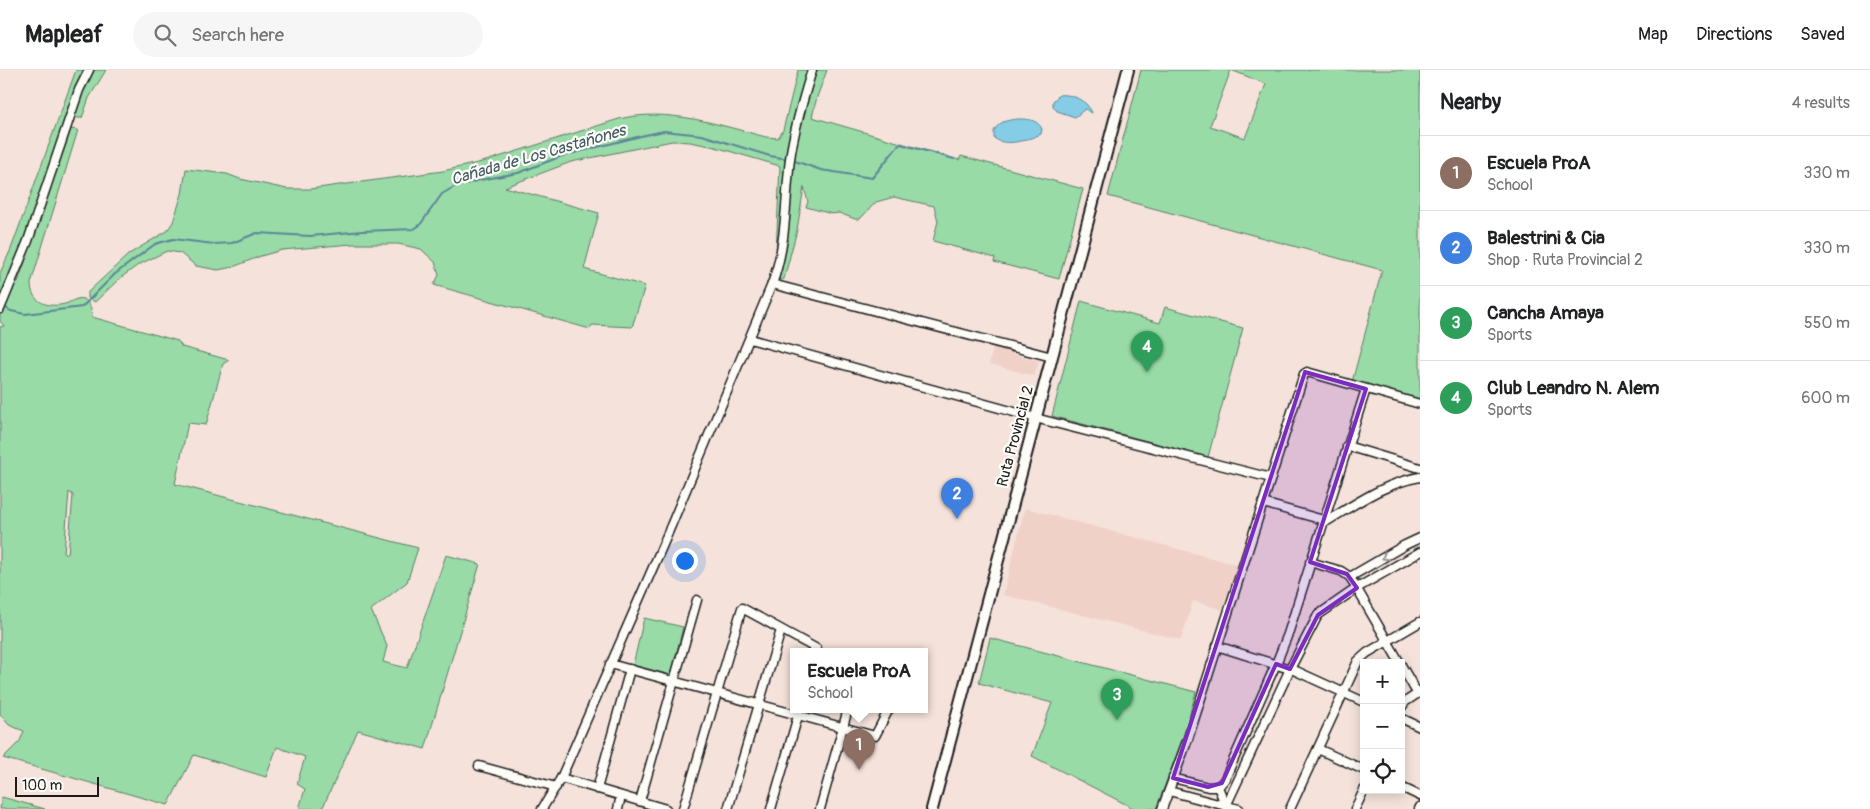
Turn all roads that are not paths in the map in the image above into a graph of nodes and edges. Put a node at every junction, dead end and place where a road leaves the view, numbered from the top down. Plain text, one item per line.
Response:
1 (89, 70) edge
2 (812, 70) edge
3 (1128, 70) edge
4 (772, 284) junction
5 (2, 305) edge
6 (750, 339) junction
7 (1052, 357) junction
8 (1366, 389) junction
9 (1420, 404) edge
10 (1035, 418) junction
11 (1347, 446) junction
12 (1420, 468) edge
13 (1420, 476) edge
14 (1271, 478) junction
15 (1263, 503) junction
16 (1323, 521) junction
17 (1420, 538) edge
18 (1420, 552) edge
19 (1310, 562) junction
20 (1350, 577) junction
21 (1357, 588) junction
22 (697, 600) dead end
23 (1420, 622) edge
24 (780, 630) junction
25 (1387, 641) junction
26 (1217, 646) junction
27 (815, 648) edge
28 (1397, 659) edge
29 (610, 664) junction
30 (1276, 664) junction
31 (630, 669) junction
32 (1290, 669) junction
33 (1405, 671) edge
34 (674, 681) junction
35 (1419, 692) edge
36 (718, 693) junction
37 (1343, 693) junction
38 (1360, 700) edge
39 (1404, 704) edge
40 (759, 705) junction
41 (790, 710) edge
42 (799, 713) edge
43 (802, 713) edge
44 (847, 713) edge
45 (886, 713) edge
46 (1405, 720) edge
47 (1420, 727) edge
48 (842, 728) junction
49 (1318, 749) junction
50 (479, 766) dead end
51 (1360, 768) edge
52 (561, 778) junction
53 (1173, 778) junction
54 (556, 787) junction
55 (1218, 787) junction
56 (597, 789) junction
57 (1405, 789) edge
58 (1169, 790) junction
59 (1362, 794) edge
60 (621, 796) junction
61 (1420, 796) edge
62 (640, 801) junction
63 (1226, 806) junction
64 (542, 809) edge
65 (618, 809) edge
66 (666, 809) edge
67 (683, 809) edge
68 (728, 809) edge
69 (771, 809) edge
70 (820, 809) edge
71 (932, 809) edge
72 (1162, 809) edge
73 (1239, 809) edge
74 (1290, 809) edge
75 (1355, 809) edge

1 - 5 street
2 - 4 street
3 - 7 main road, Ruta Provincial 2
4 - 6 street
4 - 7 street
6 - 10 street
6 - 29 street
7 - 10 main road, Ruta Provincial 2
8 - 9 street
8 - 11 street
8 - 14 street
10 - 14 street
10 - 71 main road, Ruta Provincial 2
11 - 12 street
11 - 16 street
13 - 16 street
14 - 15 street
15 - 16 street
15 - 26 street
16 - 19 street
17 -> 20 street
18 - 21 street
19 - 20 street
19 - 30 street
20 - 21 street
21 - 25 street
21 - 32 street
22 - 34 street
23 - 25 street
24 - 27 street
24 - 36 street
24 - 40 street
25 - 28 street
25 - 37 street
26 - 30 street
26 - 53 street
29 - 31 street
29 - 52 street
30 - 32 street
30 - 55 street
31 - 34 street
31 - 56 street
32 - 37 street
32 - 63 street
33 - 35 street
34 - 36 street
34 - 62 street
35 - 39 street
36 - 40 street
36 - 67 street
37 - 38 street
37 - 49 street
40 - 41 street
40 - 68 street
42 - 69 street
43 - 48 street
44 - 48 street
45 - 48 street
46 - 47 street
48 - 70 street
49 - 51 street
49 - 74 street
50 - 54 street
52 - 54 street
52 - 56 street
53 - 55 street
53 - 58 street
54 - 64 street
55 - 63 street
56 - 60 street
57 - 61 street
58 - 63 street
58 - 72 street
59 - 75 street
60 - 62 street
60 - 65 street
62 - 66 street
63 - 73 street

